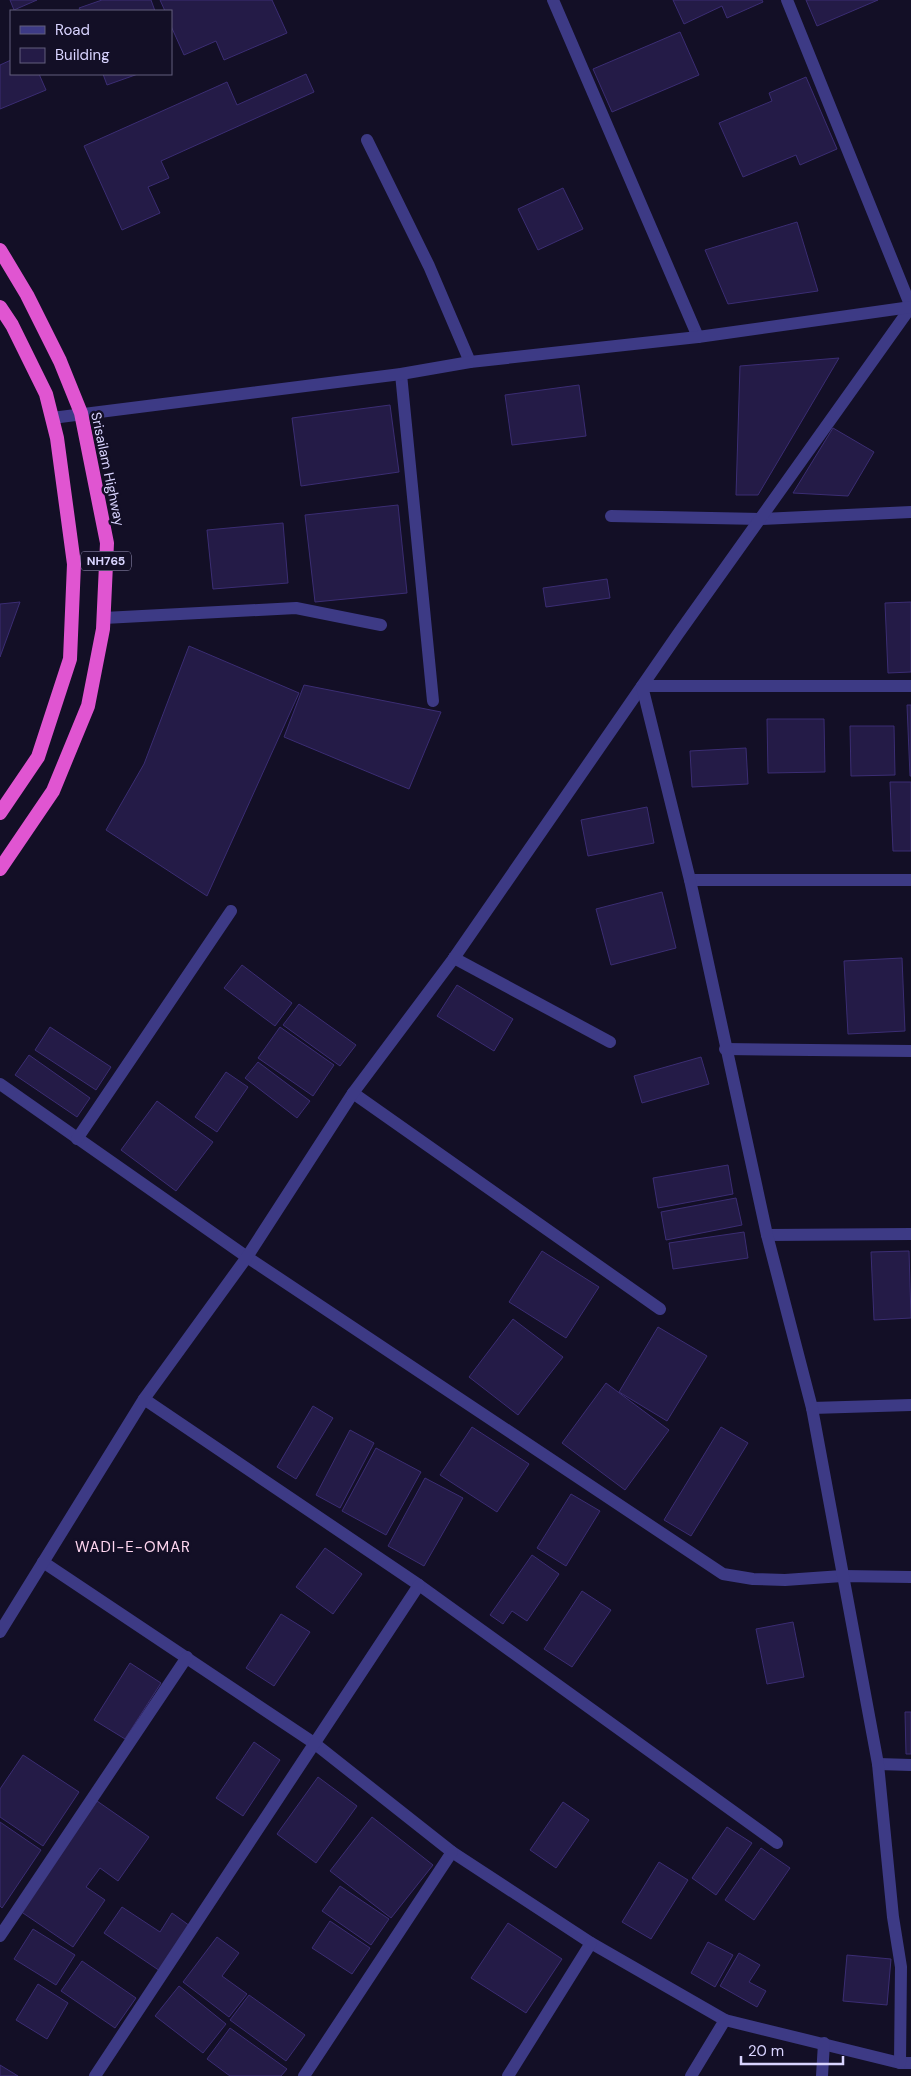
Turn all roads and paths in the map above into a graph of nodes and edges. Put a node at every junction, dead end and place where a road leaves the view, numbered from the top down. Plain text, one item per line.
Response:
1 (553, 0) edge
2 (787, 0) edge
3 (367, 140) dead end
4 (0, 250) edge
5 (0, 307) edge
6 (911, 307) edge
7 (698, 337) junction
8 (470, 362) junction
9 (401, 374) junction
10 (81, 413) junction
11 (52, 418) junction
12 (911, 512) edge
13 (612, 516) dead end
14 (761, 519) junction
15 (104, 618) junction
16 (381, 625) dead end
17 (642, 686) junction
18 (911, 686) edge
19 (433, 701) dead end
20 (0, 813) edge
21 (0, 869) edge
22 (690, 880) junction
23 (911, 880) edge
24 (231, 911) dead end
25 (454, 958) junction
26 (610, 1042) dead end
27 (725, 1049) junction
28 (911, 1051) edge
29 (0, 1084) edge
30 (353, 1093) junction
31 (78, 1139) junction
32 (911, 1234) edge
33 (767, 1236) junction
34 (247, 1257) junction
35 (660, 1309) dead end
36 (144, 1399) junction
37 (911, 1405) edge
38 (812, 1408) junction
39 (43, 1562) junction
40 (842, 1576) junction
41 (911, 1576) edge
42 (419, 1585) junction
43 (0, 1632) edge
44 (187, 1657) junction
45 (314, 1743) junction
46 (878, 1764) junction
47 (911, 1765) edge
48 (777, 1843) dead end
49 (452, 1852) junction
50 (0, 1936) edge
51 (591, 1943) junction
52 (906, 1967) edge
53 (725, 2020) junction
54 (824, 2043) junction
55 (905, 2063) edge
56 (96, 2076) edge
57 (304, 2076) edge
58 (508, 2076) edge
59 (691, 2076) edge
60 (822, 2076) edge

1 - 7 street
2 - 6 street
3 - 8 street
4 - 10 highway, Srisailam Highway / NH765
5 - 11 highway, NH765
6 - 7 street
6 - 14 street
7 - 8 street
8 - 9 street
9 - 10 street
9 - 19 street
10 - 11 street
10 - 15 highway, Srisailam Highway / NH765
11 - 20 highway, NH765
12 - 14 street
13 - 14 street
14 - 17 street
15 - 16 street
15 - 21 highway, Srisailam Highway / NH765
17 - 18 street
17 - 22 street
17 - 25 street
22 - 23 street
22 - 27 street
24 - 31 street
25 - 26 street
25 - 30 street
27 - 28 street
27 - 33 street
29 - 31 street
30 - 34 street
30 - 35 street
31 - 34 street
32 - 33 street
33 - 38 street
34 - 36 street
34 - 40 street
36 - 39 street
36 - 42 street
37 - 38 street
38 - 40 street
39 - 43 street
39 - 44 street
40 - 41 street
40 - 46 street
42 - 45 street
42 - 48 street
44 - 45 street
44 - 50 street
45 - 49 street
45 - 56 street
46 - 47 street
46 - 52 street
49 - 51 street
49 - 57 street
51 - 53 street
51 - 58 street
52 - 55 street
53 - 54 street
53 - 59 street
54 - 55 street
54 - 60 street

